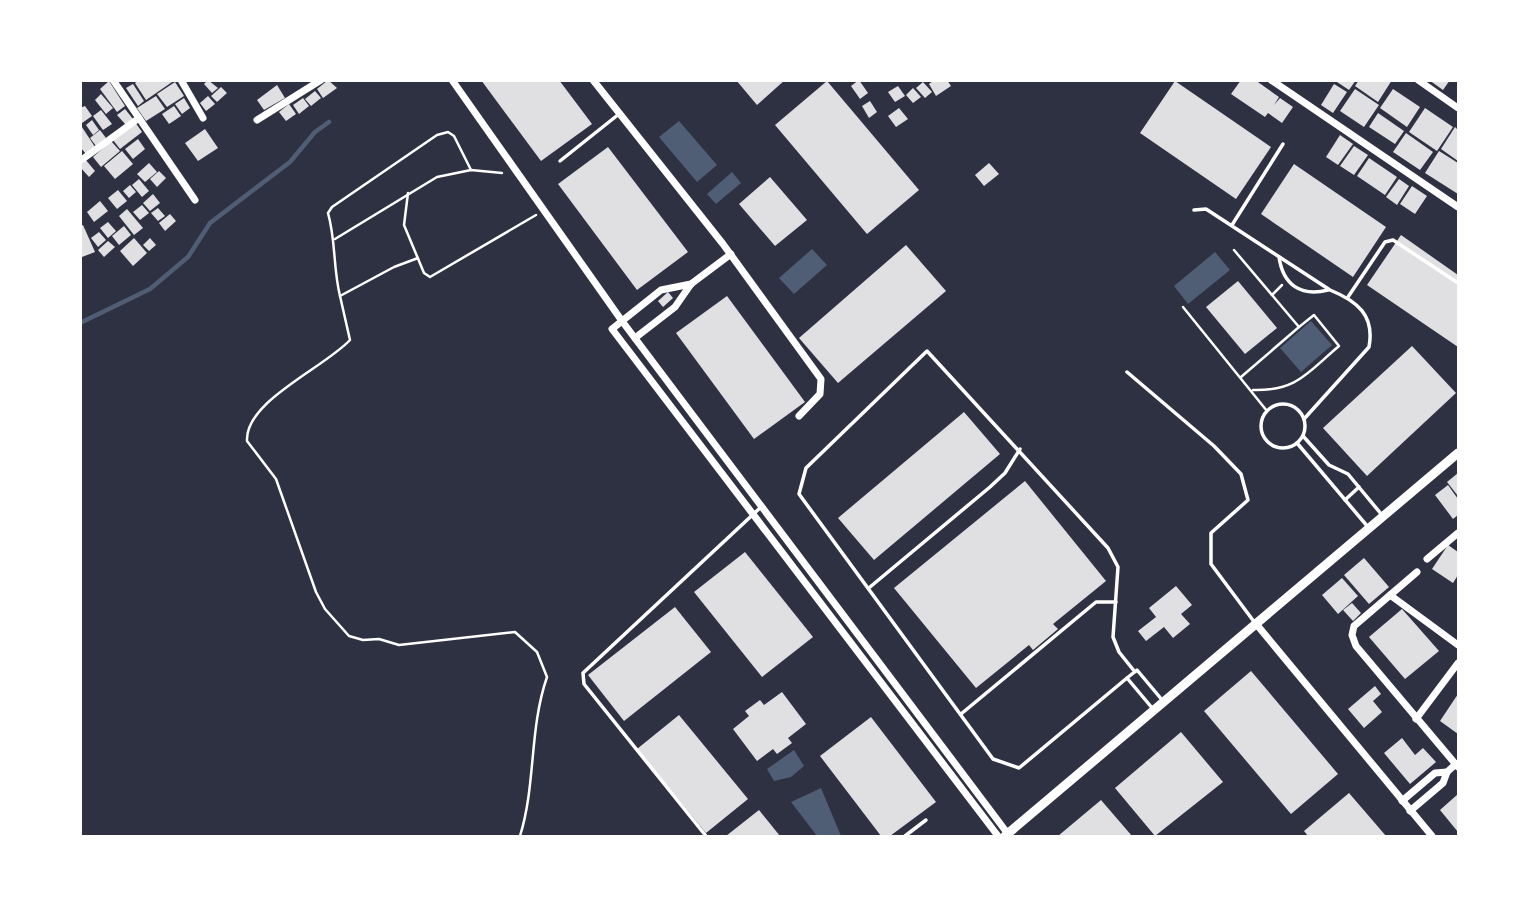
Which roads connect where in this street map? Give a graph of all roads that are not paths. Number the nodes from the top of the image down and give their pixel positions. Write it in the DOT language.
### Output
graph roads {
  1 [pos="113,80"];
  2 [pos="181,80"];
  3 [pos="452,80"];
  4 [pos="593,80"];
  5 [pos="1271,80"];
  6 [pos="1418,80"];
  7 [pos="317,82"];
  8 [pos="1458,108"];
  9 [pos="620,114"];
  10 [pos="139,118"];
  11 [pos="203,118"];
  12 [pos="257,120"];
  13 [pos="1283,144"];
  14 [pos="80,161"];
  15 [pos="560,161"];
  16 [pos="195,200"];
  17 [pos="1458,207"];
  18 [pos="1194,210"];
  19 [pos="1232,225"];
  20 [pos="731,254"];
  21 [pos="1279,257"];
  22 [pos="1458,283"];
  23 [pos="691,284"];
  24 [pos="1330,290"];
  25 [pos="1348,297"];
  26 [pos="622,321"];
  27 [pos="635,338"];
  28 [pos="1127,372"];
  29 [pos="799,416"];
  30 [pos="1304,419"];
  31 [pos="1303,436"];
  32 [pos="1297,443"];
  33 [pos="1020,450"];
  34 [pos="1458,453"];
  35 [pos="1359,487"];
  36 [pos="1345,500"];
  37 [pos="763,506"];
  38 [pos="754,513"];
  39 [pos="1383,516"];
  40 [pos="1369,529"];
  41 [pos="1457,536"];
  42 [pos="1427,559"];
  43 [pos="1417,572"];
  44 [pos="870,587"];
  45 [pos="1391,595"];
  46 [pos="1116,602"];
  47 [pos="840,608"];
  48 [pos="831,615"];
  49 [pos="1257,625"];
  50 [pos="1458,645"];
  51 [pos="1458,663"];
  52 [pos="1136,671"];
  53 [pos="1127,678"];
  54 [pos="1165,703"];
  55 [pos="1154,712"];
  56 [pos="961,714"];
  57 [pos="1416,719"];
  58 [pos="1457,765"];
  59 [pos="1447,772"];
  60 [pos="1420,786"];
  61 [pos="1428,796"];
  62 [pos="1402,801"];
  63 [pos="1410,811"];
  64 [pos="926,820"];
  65 [pos="1007,835"];
  66 [pos="706,836"];
  67 [pos="905,836"];
  68 [pos="998,836"];
  69 [pos="1432,836"];
  1 -- 10 [label="street"];
  2 -- 11 [label="street"];
  3 -- 26 [label="street"];
  4 -- 9 [label="street"];
  5 -- 17 [label="street"];
  6 -- 8 [label="street"];
  7 -- 12 [label="street"];
  9 -- 15 [label="lane"];
  9 -- 20 [label="street"];
  10 -- 14 [label="street"];
  10 -- 16 [label="street"];
  13 -- 19 [label="lane"];
  18 -- 19 [label="lane"];
  19 -- 21 [label="lane"];
  20 -- 23 [label="street"];
  20 -- 29 [label="street"];
  21 -- 24 [label="lane"];
  21 -- 24 [label="lane"];
  22 -- 25 [label="lane"];
  23 -- 26 [label="street"];
  23 -- 27 [label="street"];
  24 -- 25 [label="lane"];
  25 -- 30 [label="lane"];
  26 -- 27 [label="street"];
  26 -- 38 [label="street"];
  27 -- 37 [label="street"];
  28 -- 49 [label="lane"];
  30 -- 31 [label="lane"];
  30 -- 32 [label="lane"];
  31 -- 32 [label="lane"];
  31 -- 35 [label="lane"];
  32 -- 36 [label="lane"];
  33 -- 44 [label="lane"];
  33 -- 44 [label="lane"];
  33 -- 46 [label="lane"];
  34 -- 39 [label="street"];
  35 -- 36 [label="lane"];
  35 -- 39 [label="lane"];
  36 -- 40 [label="lane"];
  37 -- 38 [label="lane"];
  37 -- 47 [label="street"];
  38 -- 48 [label="street"];
  38 -- 66 [label="lane"];
  39 -- 40 [label="street"];
  40 -- 49 [label="street"];
  41 -- 42 [label="street"];
  43 -- 45 [label="street"];
  44 -- 56 [label="lane"];
  45 -- 50 [label="street"];
  45 -- 57 [label="street"];
  46 -- 52 [label="lane"];
  46 -- 56 [label="lane"];
  47 -- 48 [label="street"];
  47 -- 65 [label="street"];
  48 -- 68 [label="street"];
  49 -- 54 [label="street"];
  49 -- 62 [label="street"];
  51 -- 57 [label="street"];
  52 -- 53 [label="lane"];
  52 -- 54 [label="lane"];
  53 -- 55 [label="lane"];
  53 -- 56 [label="lane"];
  54 -- 55 [label="street"];
  55 -- 65 [label="street"];
  57 -- 58 [label="street"];
  58 -- 59 [label="street"];
  59 -- 60 [label="street"];
  59 -- 61 [label="street"];
  60 -- 61 [label="street"];
  60 -- 62 [label="street"];
  61 -- 63 [label="street"];
  62 -- 63 [label="street"];
  63 -- 69 [label="street"];
  64 -- 67 [label="lane"];
}
